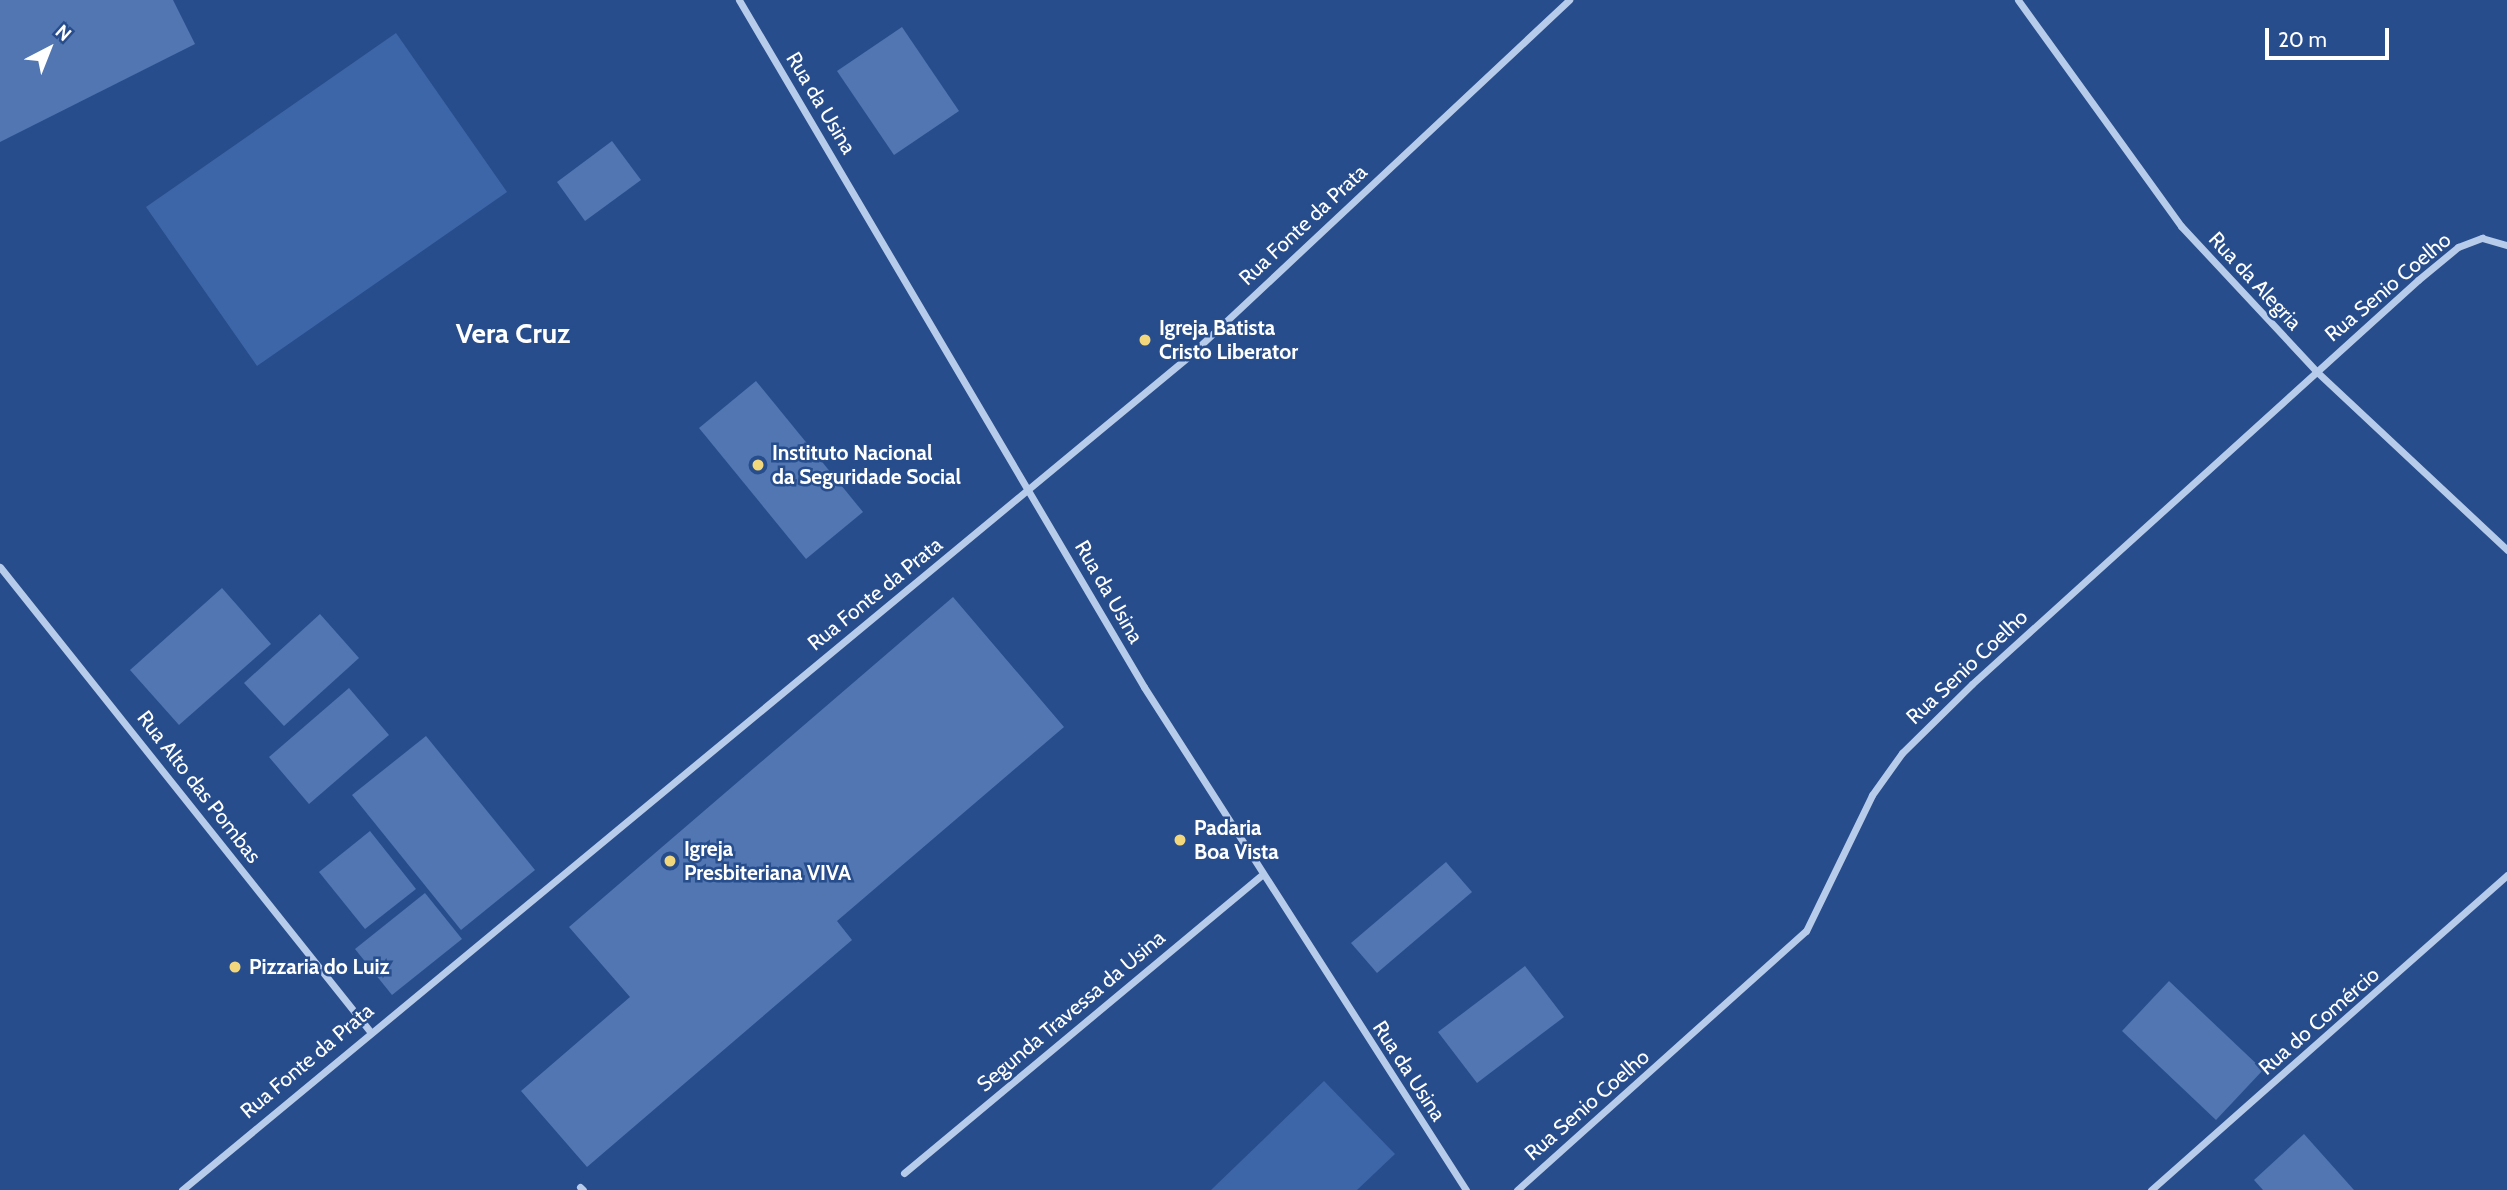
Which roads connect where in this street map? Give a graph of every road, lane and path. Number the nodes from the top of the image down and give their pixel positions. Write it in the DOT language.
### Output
graph roads {
  1 [pos="739,0"];
  2 [pos="1569,0"];
  3 [pos="2018,0"];
  4 [pos="2507,245"];
  5 [pos="2316,371"];
  6 [pos="1029,491"];
  7 [pos="2507,550"];
  8 [pos="0,566"];
  9 [pos="2507,875"];
  10 [pos="1260,876"];
  11 [pos="369,1030"];
  12 [pos="904,1173"];
  13 [pos="181,1190"];
  14 [pos="1466,1190"];
  15 [pos="1517,1190"];
  16 [pos="2151,1190"];
  1 -- 6 [label="street, Rua da Usina"];
  2 -- 6 [label="street, Rua Fonte da Prata"];
  3 -- 5 [label="street, Rua da Alegria"];
  4 -- 5 [label="street, Rua Senio Coelho"];
  5 -- 7 [label="street, Rua da Alegria"];
  5 -- 15 [label="street, Rua Senio Coelho"];
  6 -- 10 [label="street, Rua da Usina"];
  6 -- 11 [label="street, Rua Fonte da Prata"];
  8 -- 11 [label="street, Rua Alto das Pombas"];
  9 -- 16 [label="street, Rua do Comércio"];
  10 -- 12 [label="street, Segunda Travessa da Usina"];
  10 -- 14 [label="street, Rua da Usina"];
  11 -- 13 [label="street, Rua Fonte da Prata"];
}
